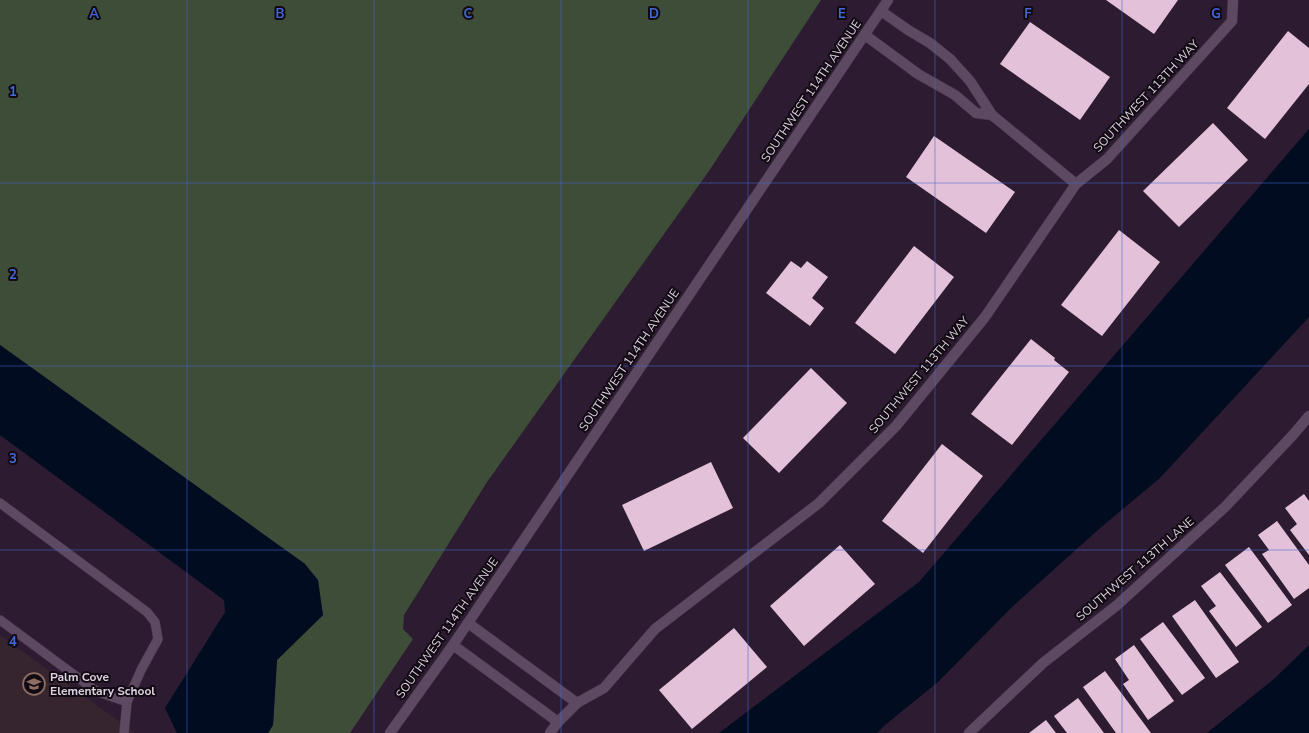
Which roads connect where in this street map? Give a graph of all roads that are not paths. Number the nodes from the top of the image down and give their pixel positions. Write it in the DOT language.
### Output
graph roads {
  1 [pos="888,0"];
  2 [pos="1233,0"];
  3 [pos="881,11"];
  4 [pos="864,35"];
  5 [pos="992,115"];
  6 [pos="1076,184"];
  7 [pos="1309,416"];
  8 [pos="0,503"];
  9 [pos="0,620"];
  10 [pos="468,623"];
  11 [pos="452,646"];
  12 [pos="127,702"];
  13 [pos="577,703"];
  14 [pos="558,722"];
  15 [pos="124,733"];
  16 [pos="390,733"];
  17 [pos="550,733"];
  18 [pos="969,733"];
  1 -- 3 [label="street, SOUTHWEST 114TH AVENUE"];
  2 -- 6 [label="street, SOUTHWEST 113TH WAY"];
  3 -- 4 [label="street, SOUTHWEST 114TH AVENUE"];
  3 -- 5 [label="street"];
  4 -- 5 [label="street"];
  4 -- 10 [label="street, SOUTHWEST 114TH AVENUE"];
  5 -- 6 [label="street"];
  6 -- 13 [label="street, SOUTHWEST 113TH WAY"];
  7 -- 18 [label="street, SOUTHWEST 113TH LANE"];
  8 -- 12 [label="lane"];
  9 -- 12 [label="lane"];
  10 -- 11 [label="street, SOUTHWEST 114TH AVENUE"];
  10 -- 13 [label="street"];
  11 -- 14 [label="street"];
  11 -- 16 [label="street, SOUTHWEST 114TH AVENUE"];
  12 -- 15 [label="lane"];
  13 -- 14 [label="street, SOUTHWEST 113TH WAY"];
  14 -- 17 [label="street, SOUTHWEST 113TH WAY"];
}
